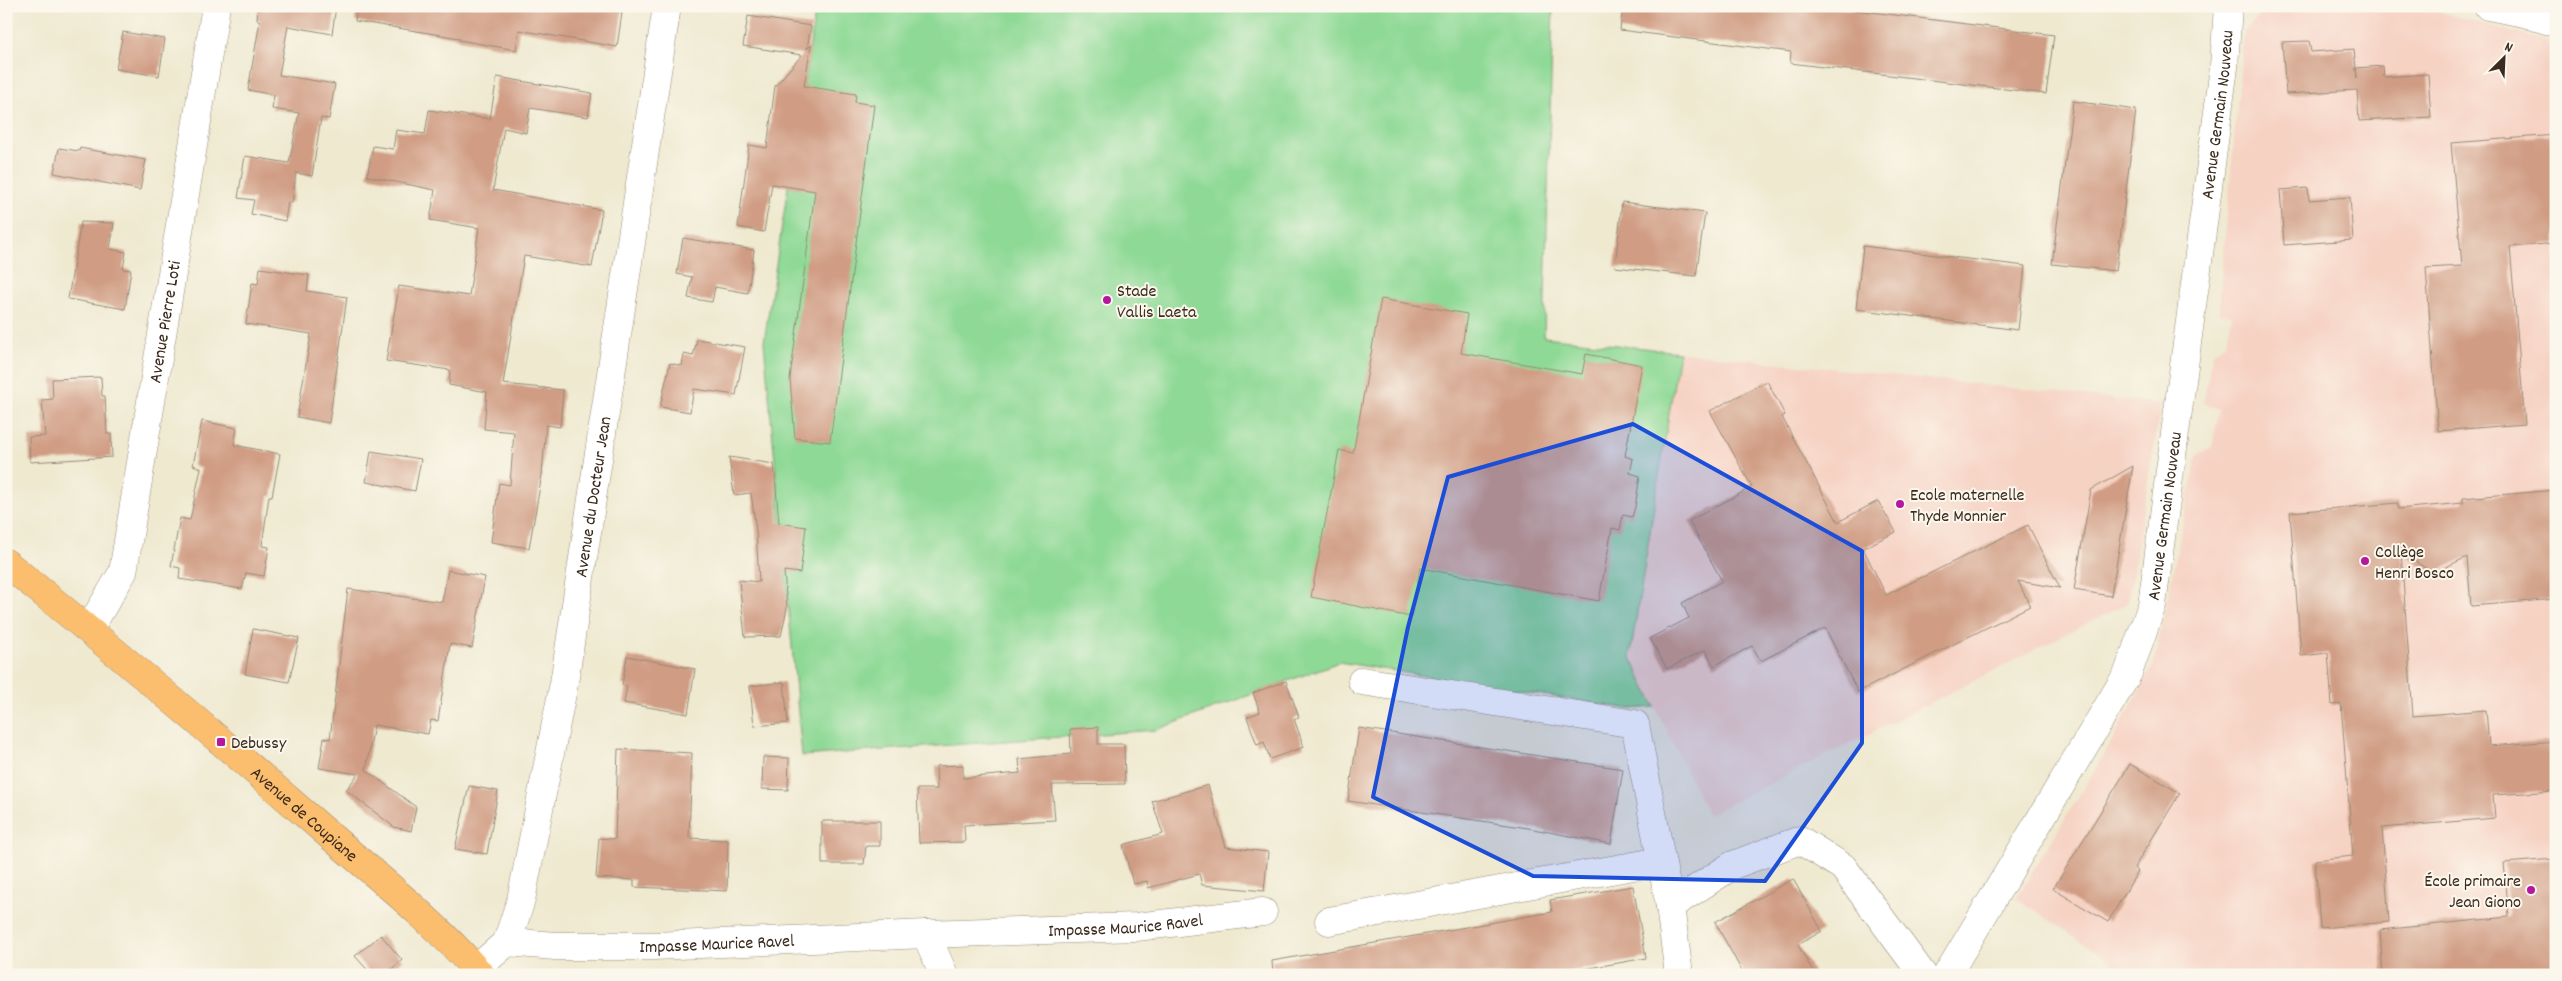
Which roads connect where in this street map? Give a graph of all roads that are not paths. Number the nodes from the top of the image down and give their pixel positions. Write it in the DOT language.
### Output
graph roads {
  1 [pos="216,6"];
  2 [pos="667,6"];
  3 [pos="2228,6"];
  4 [pos="2488,6"];
  5 [pos="2525,10"];
  6 [pos="2556,23"];
  7 [pos="6,563"];
  8 [pos="89,629"];
  9 [pos="1362,680"];
  10 [pos="1661,861"];
  11 [pos="1670,906"];
  12 [pos="1262,912"];
  13 [pos="1329,921"];
  14 [pos="926,934"];
  15 [pos="507,942"];
  16 [pos="478,972"];
  17 [pos="944,975"];
  18 [pos="1679,975"];
  19 [pos="1924,975"];
  20 [pos="1947,975"];
  1 -- 8 [label="street, Avenue Pierre Loti"];
  2 -- 15 [label="street, Avenue du Docteur Jean"];
  3 -- 20 [label="street, Avenue Germain Nouveau"];
  4 -- 5 [label="street"];
  5 -- 6 [label="street"];
  7 -- 8 [label="main road, Avenue de Coupiane"];
  8 -- 16 [label="main road, Avenue de Coupiane"];
  9 -- 10 [label="street"];
  10 -- 11 [label="street"];
  10 -- 13 [label="street"];
  11 -- 18 [label="street"];
  11 -- 19 [label="street"];
  12 -- 14 [label="street, Impasse Maurice Ravel"];
  14 -- 15 [label="street, Impasse Maurice Ravel"];
  14 -- 17 [label="street"];
  15 -- 16 [label="street"];
}
